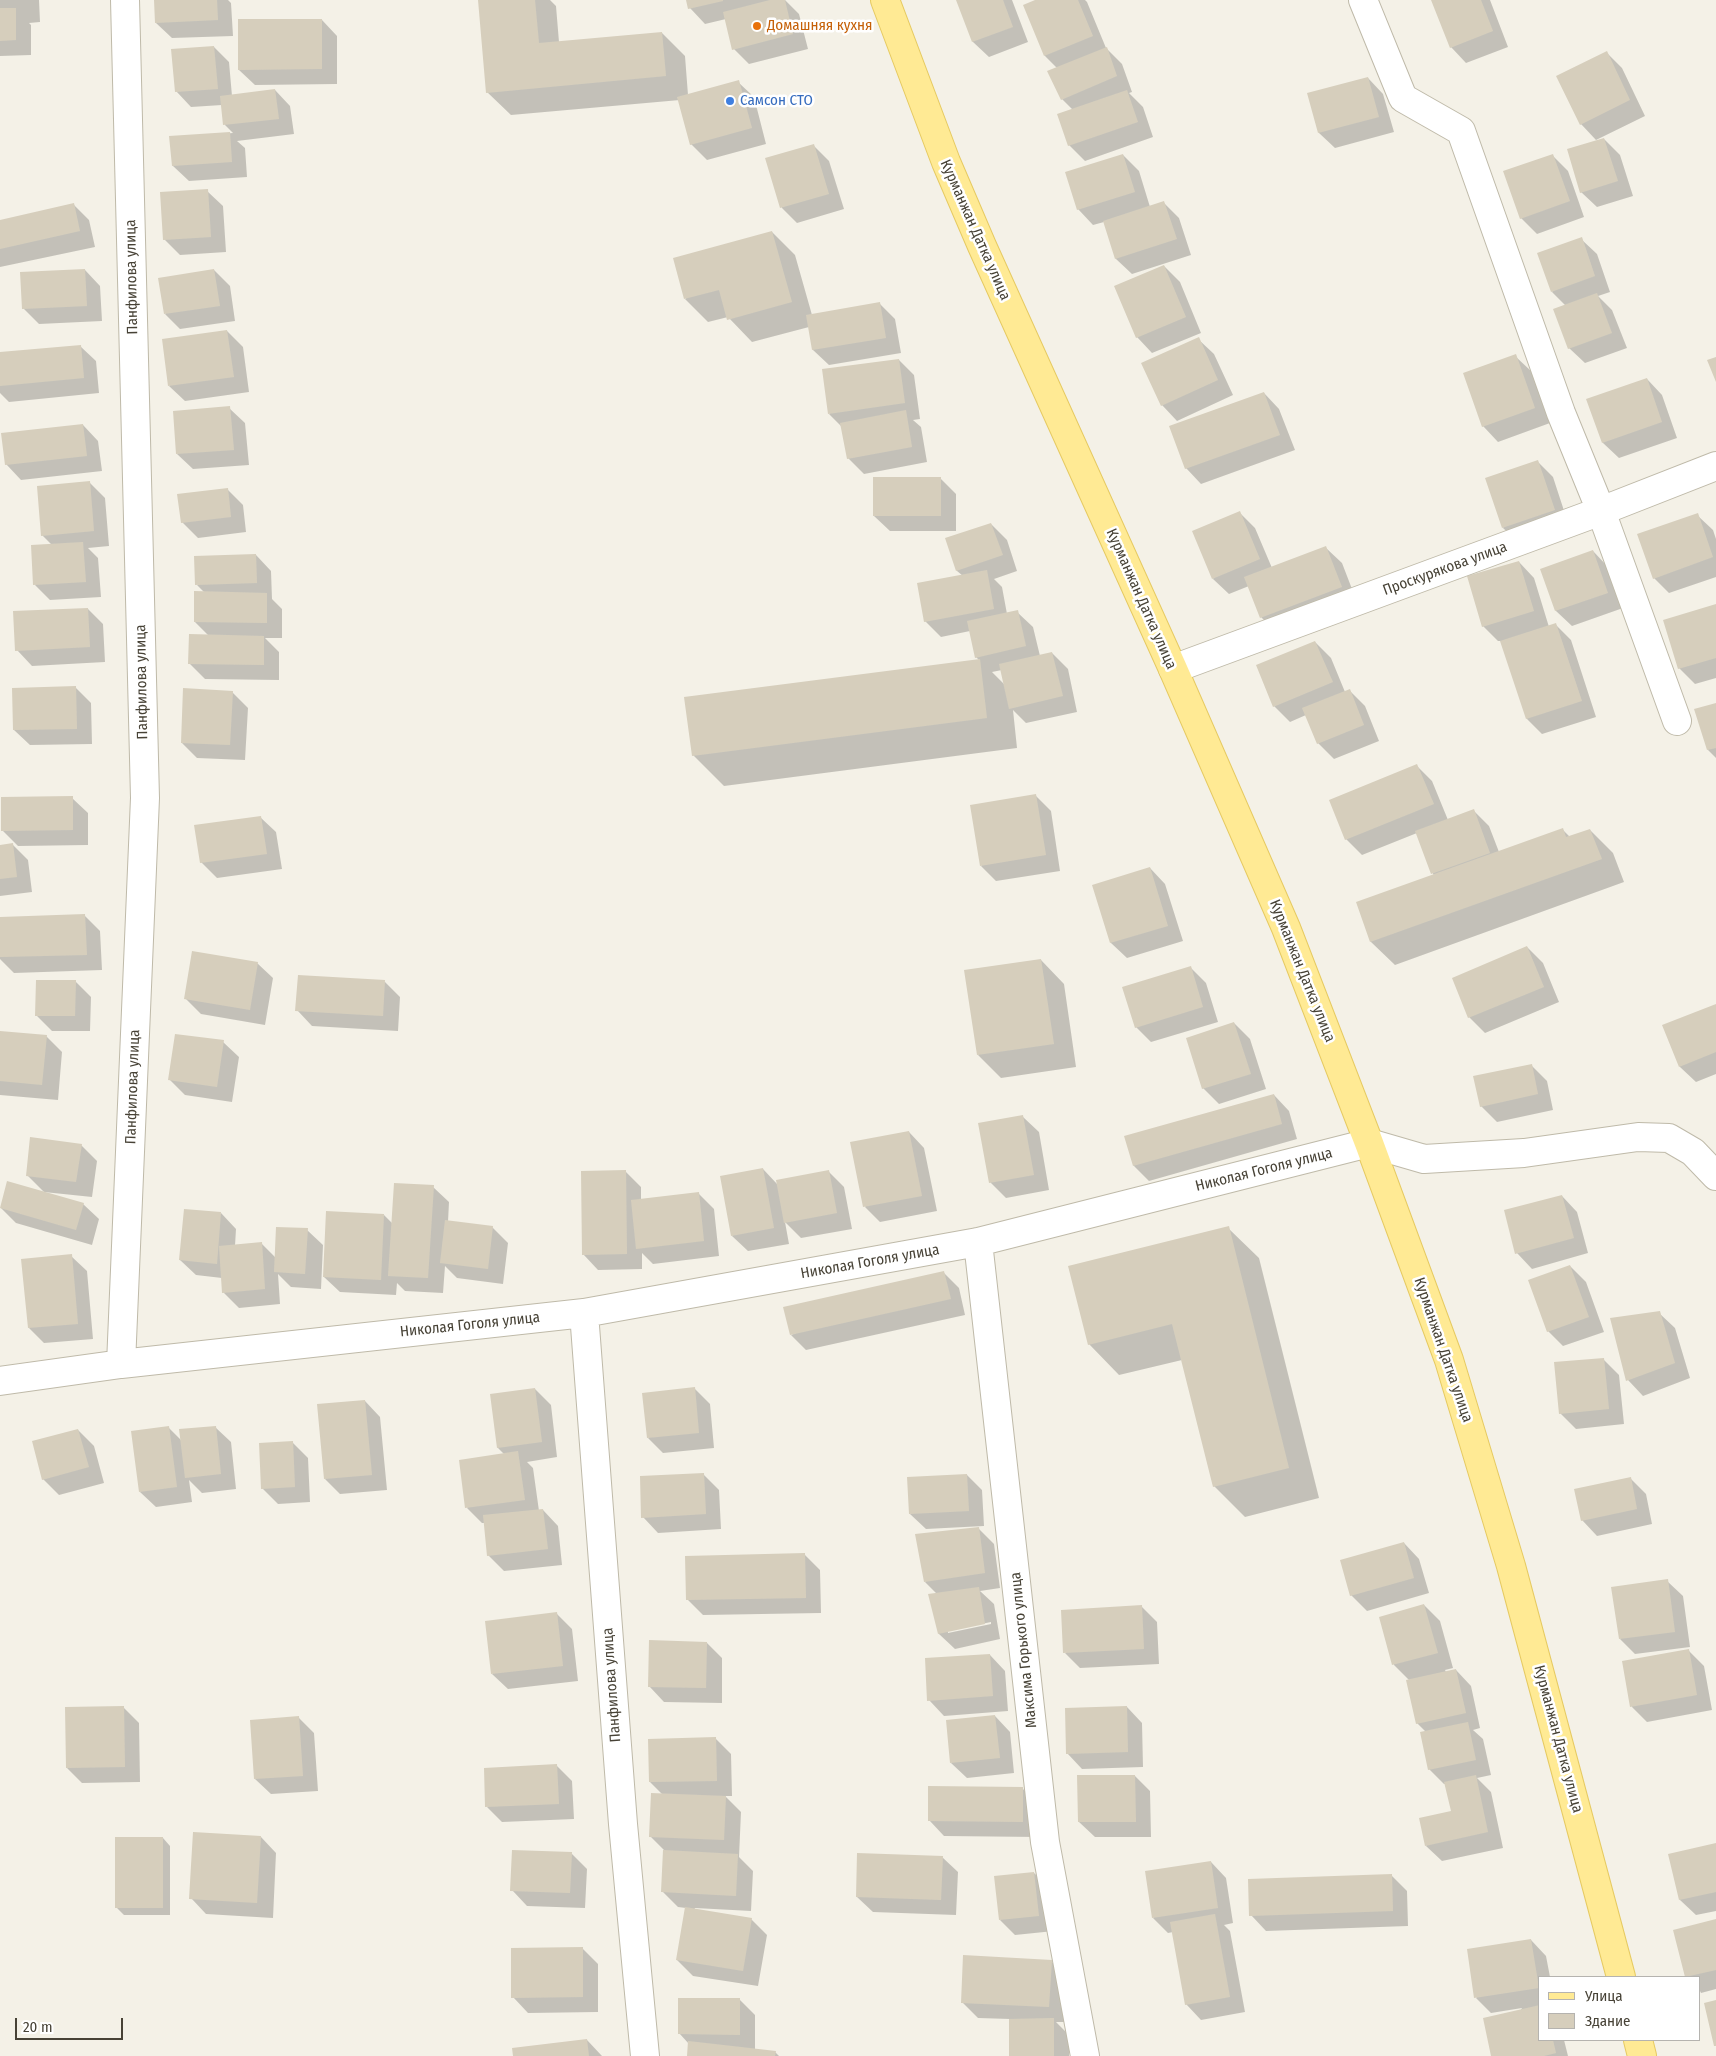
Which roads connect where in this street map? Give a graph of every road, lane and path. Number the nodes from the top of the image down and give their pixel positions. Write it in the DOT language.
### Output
graph roads {
  1 [pos="125,0"];
  2 [pos="885,0"];
  3 [pos="1363,0"];
  4 [pos="1716,466"];
  5 [pos="1601,511"];
  6 [pos="1173,669"];
  7 [pos="1677,721"];
  8 [pos="1369,1143"];
  9 [pos="1716,1176"];
  10 [pos="978,1242"];
  11 [pos="584,1313"];
  12 [pos="121,1364"];
  13 [pos="0,1381"];
  14 [pos="1621,1976"];
  15 [pos="1638,2041"];
  16 [pos="645,2056"];
  17 [pos="1085,2056"];
  18 [pos="1642,2056"];
  1 -- 12 [label="street, Панфилова улица"];
  2 -- 6 [label="main road, Курманжан Датка улица"];
  3 -- 5 [label="street"];
  4 -- 5 [label="street, Проскурякова улица"];
  5 -- 6 [label="street, Проскурякова улица"];
  5 -- 7 [label="street"];
  6 -- 8 [label="main road, Курманжан Датка улица"];
  8 -- 9 [label="street"];
  8 -- 10 [label="street, Николая Гоголя улица"];
  8 -- 14 [label="main road, Курманжан Датка улица"];
  10 -- 11 [label="street, Николая Гоголя улица"];
  10 -- 17 [label="street, Максима Горького улица"];
  11 -- 12 [label="street, Николая Гоголя улица"];
  11 -- 16 [label="street, Панфилова улица"];
  12 -- 13 [label="street, Николая Гоголя улица"];
  15 -- 18 [label="main road"];
}
